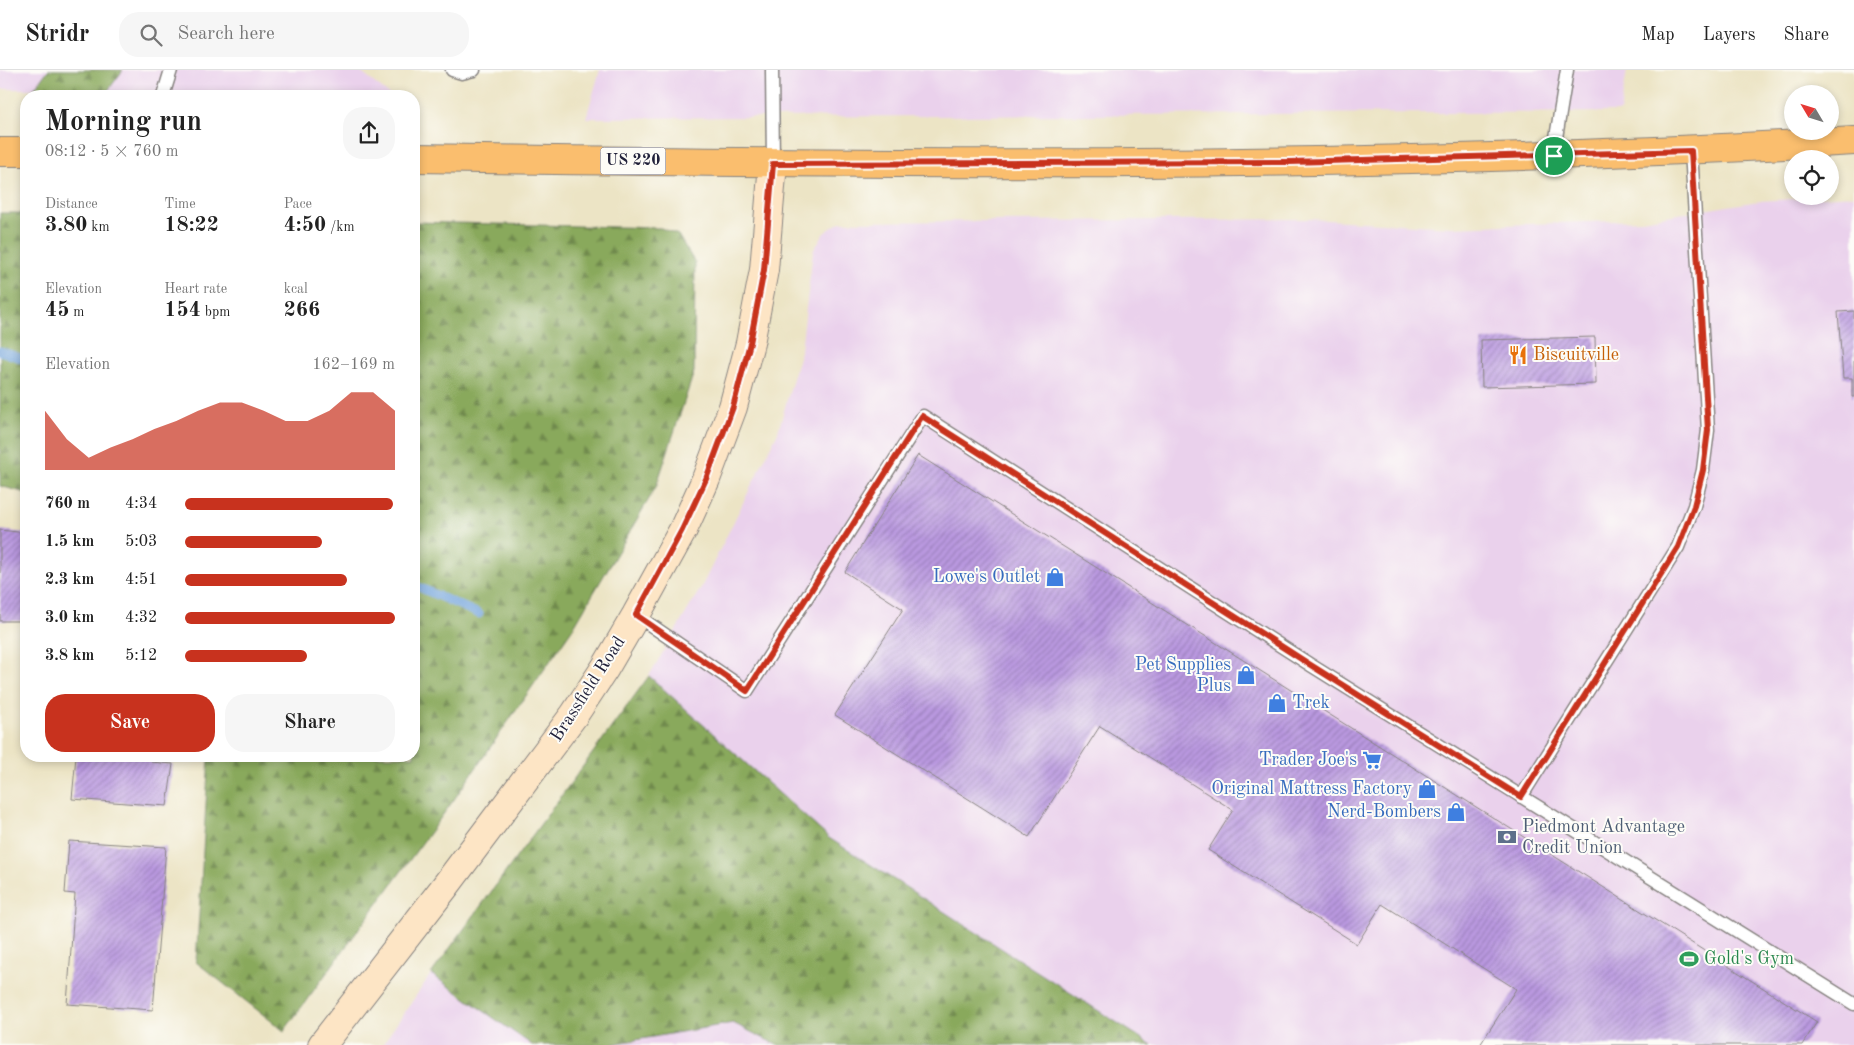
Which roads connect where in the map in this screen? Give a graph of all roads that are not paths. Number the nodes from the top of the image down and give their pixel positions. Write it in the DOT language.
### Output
graph roads {
  1 [pos="170,70"];
  2 [pos="452,70"];
  3 [pos="474,70"];
  4 [pos="772,70"];
  5 [pos="1567,70"];
  6 [pos="165,90"];
  7 [pos="1854,141"];
  8 [pos="1691,151"];
  9 [pos="0,152"];
  10 [pos="20,152"];
  11 [pos="1554,156"];
  12 [pos="420,158"];
  13 [pos="773,164"];
  14 [pos="636,615"];
  15 [pos="1521,797"];
  16 [pos="1854,1004"];
  17 [pos="322,1045"];
  1 -- 6 [label="lane"];
  2 -- 3 [label="lane"];
  4 -- 13 [label="lane"];
  5 -- 11 [label="lane"];
  7 -- 8 [label="main road, US 220"];
  8 -- 11 [label="main road, US 220"];
  8 -- 15 [label="lane"];
  9 -- 10 [label="main road"];
  11 -- 13 [label="main road, US 220"];
  12 -- 13 [label="main road, US 220"];
  13 -- 14 [label="street, Brassfield Road"];
  14 -- 15 [label="lane"];
  14 -- 17 [label="street, Brassfield Road"];
  15 -- 16 [label="lane"];
}
